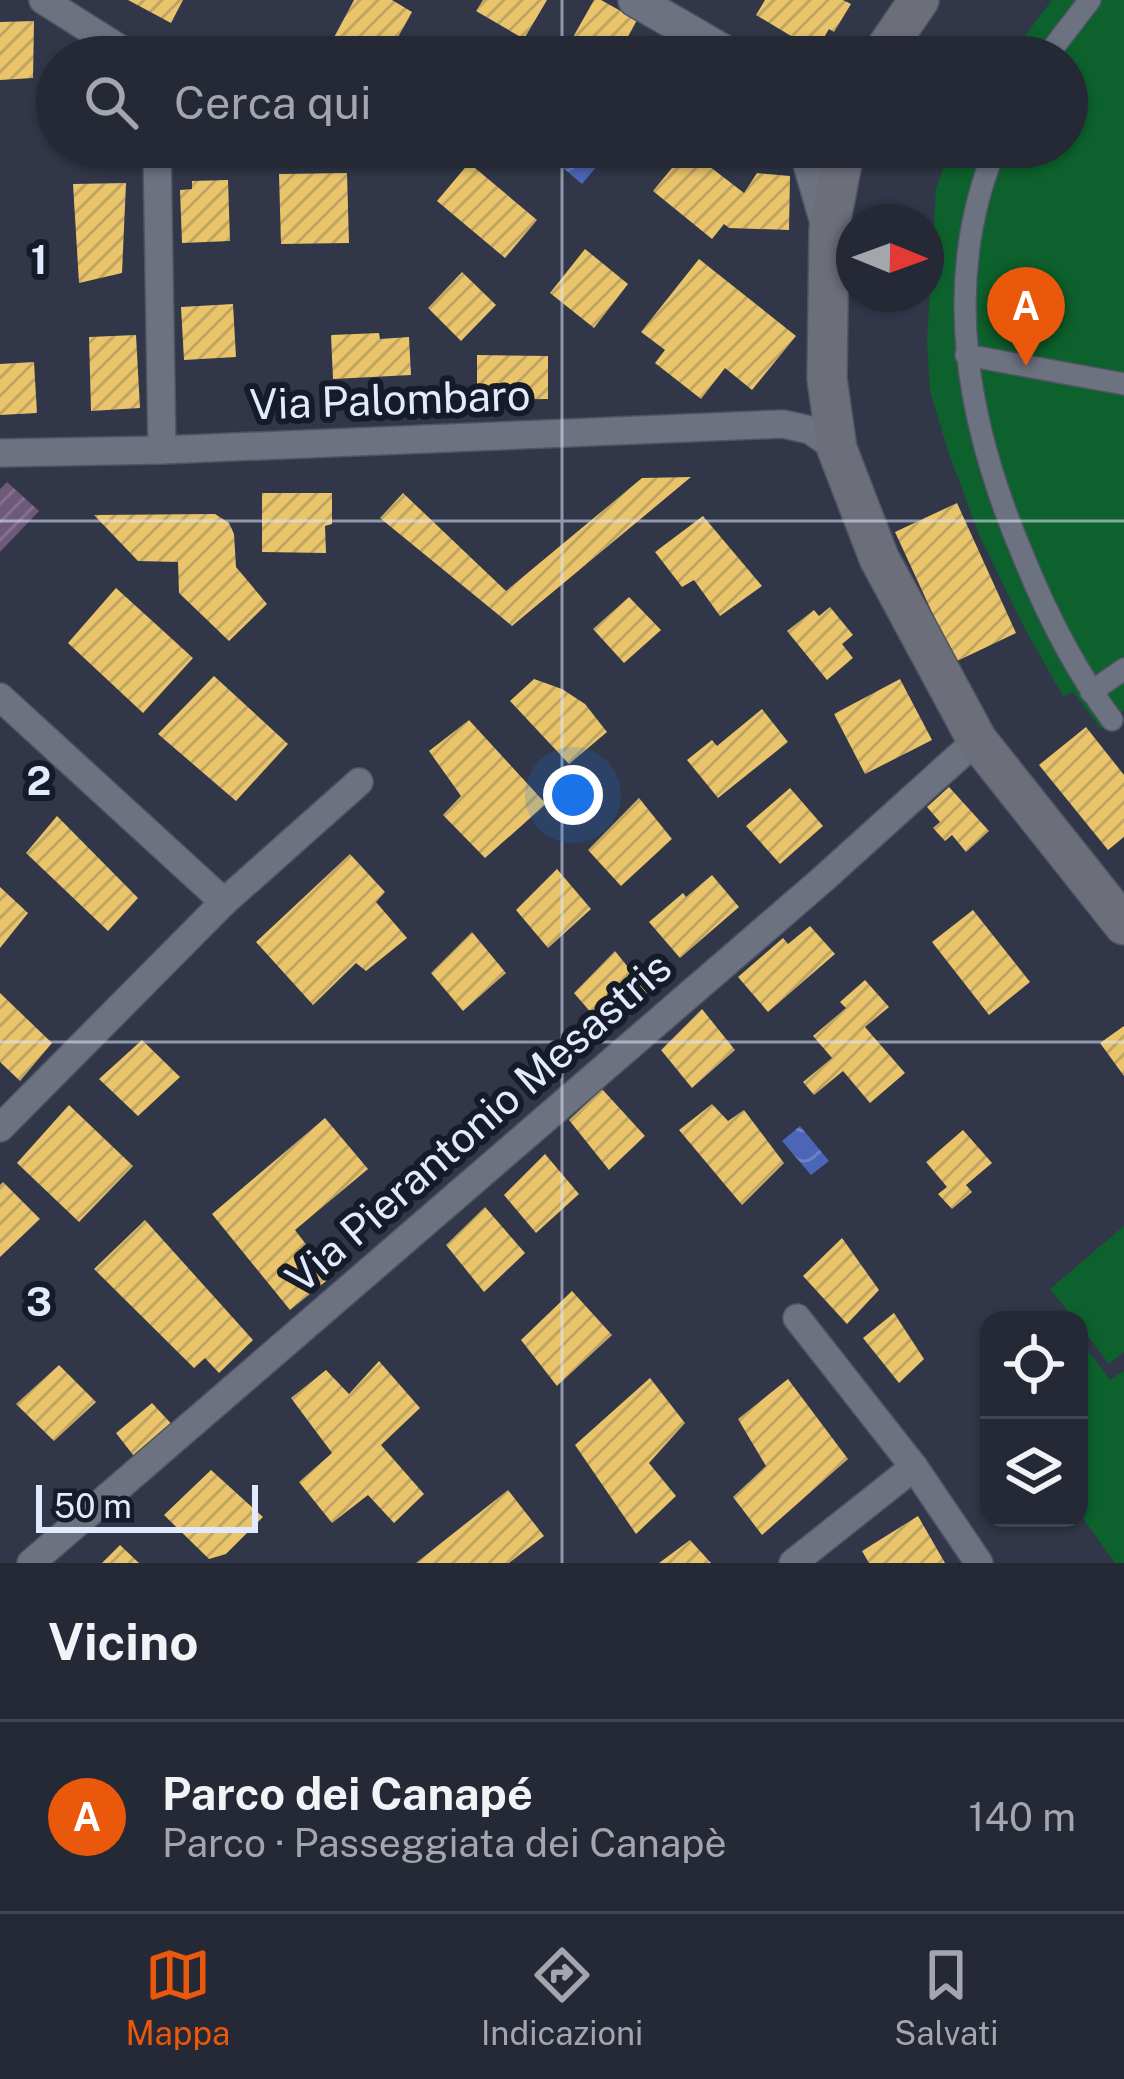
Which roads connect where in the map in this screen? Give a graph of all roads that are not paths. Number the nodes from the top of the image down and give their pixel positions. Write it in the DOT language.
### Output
graph roads {
  1 [pos="43,0"];
  2 [pos="635,0"];
  3 [pos="1090,0"];
  4 [pos="908,3"];
  5 [pos="100,36"];
  6 [pos="697,36"];
  7 [pos="891,36"];
  8 [pos="1062,36"];
  9 [pos="157,168"];
  10 [pos="811,168"];
  11 [pos="840,168"];
  12 [pos="988,168"];
  13 [pos="830,230"];
  14 [pos="966,355"];
  15 [pos="827,379"];
  16 [pos="1124,384"];
  17 [pos="783,424"];
  18 [pos="837,449"];
  19 [pos="161,450"];
  20 [pos="0,453"];
  21 [pos="1124,669"];
  22 [pos="1091,692"];
  23 [pos="0,697"];
  24 [pos="1112,720"];
  25 [pos="977,740"];
  26 [pos="359,782"];
  27 [pos="224,902"];
  28 [pos="1124,925"];
  29 [pos="5,1114"];
  30 [pos="797,1318"];
  31 [pos="914,1467"];
  32 [pos="31,1563"];
  33 [pos="793,1563"];
  34 [pos="980,1563"];
  1 -- 5 [label="street"];
  2 -- 6 [label="street"];
  3 -- 8 [label="street"];
  4 -- 7 [label="main road"];
  9 -- 19 [label="street"];
  10 -- 13 [label="street"];
  11 -- 13 [label="main road"];
  12 -- 14 [label="street"];
  13 -- 15 [label="main road"];
  14 -- 16 [label="street"];
  14 -- 22 [label="street"];
  15 -- 17 [label="street"];
  15 -- 18 [label="main road"];
  17 -- 18 [label="street, Via Palombaro"];
  17 -- 19 [label="street, Via Palombaro"];
  18 -- 25 [label="main road"];
  19 -- 20 [label="street, Via Palombaro"];
  21 -- 22 [label="street"];
  22 -- 24 [label="street"];
  23 -- 27 [label="street"];
  25 -- 28 [label="main road"];
  25 -- 32 [label="street, Via Pierantonio Mesastris"];
  26 -- 27 [label="street"];
  27 -- 29 [label="street"];
  30 -- 31 [label="street"];
  31 -- 33 [label="street"];
  31 -- 34 [label="street"];
}
